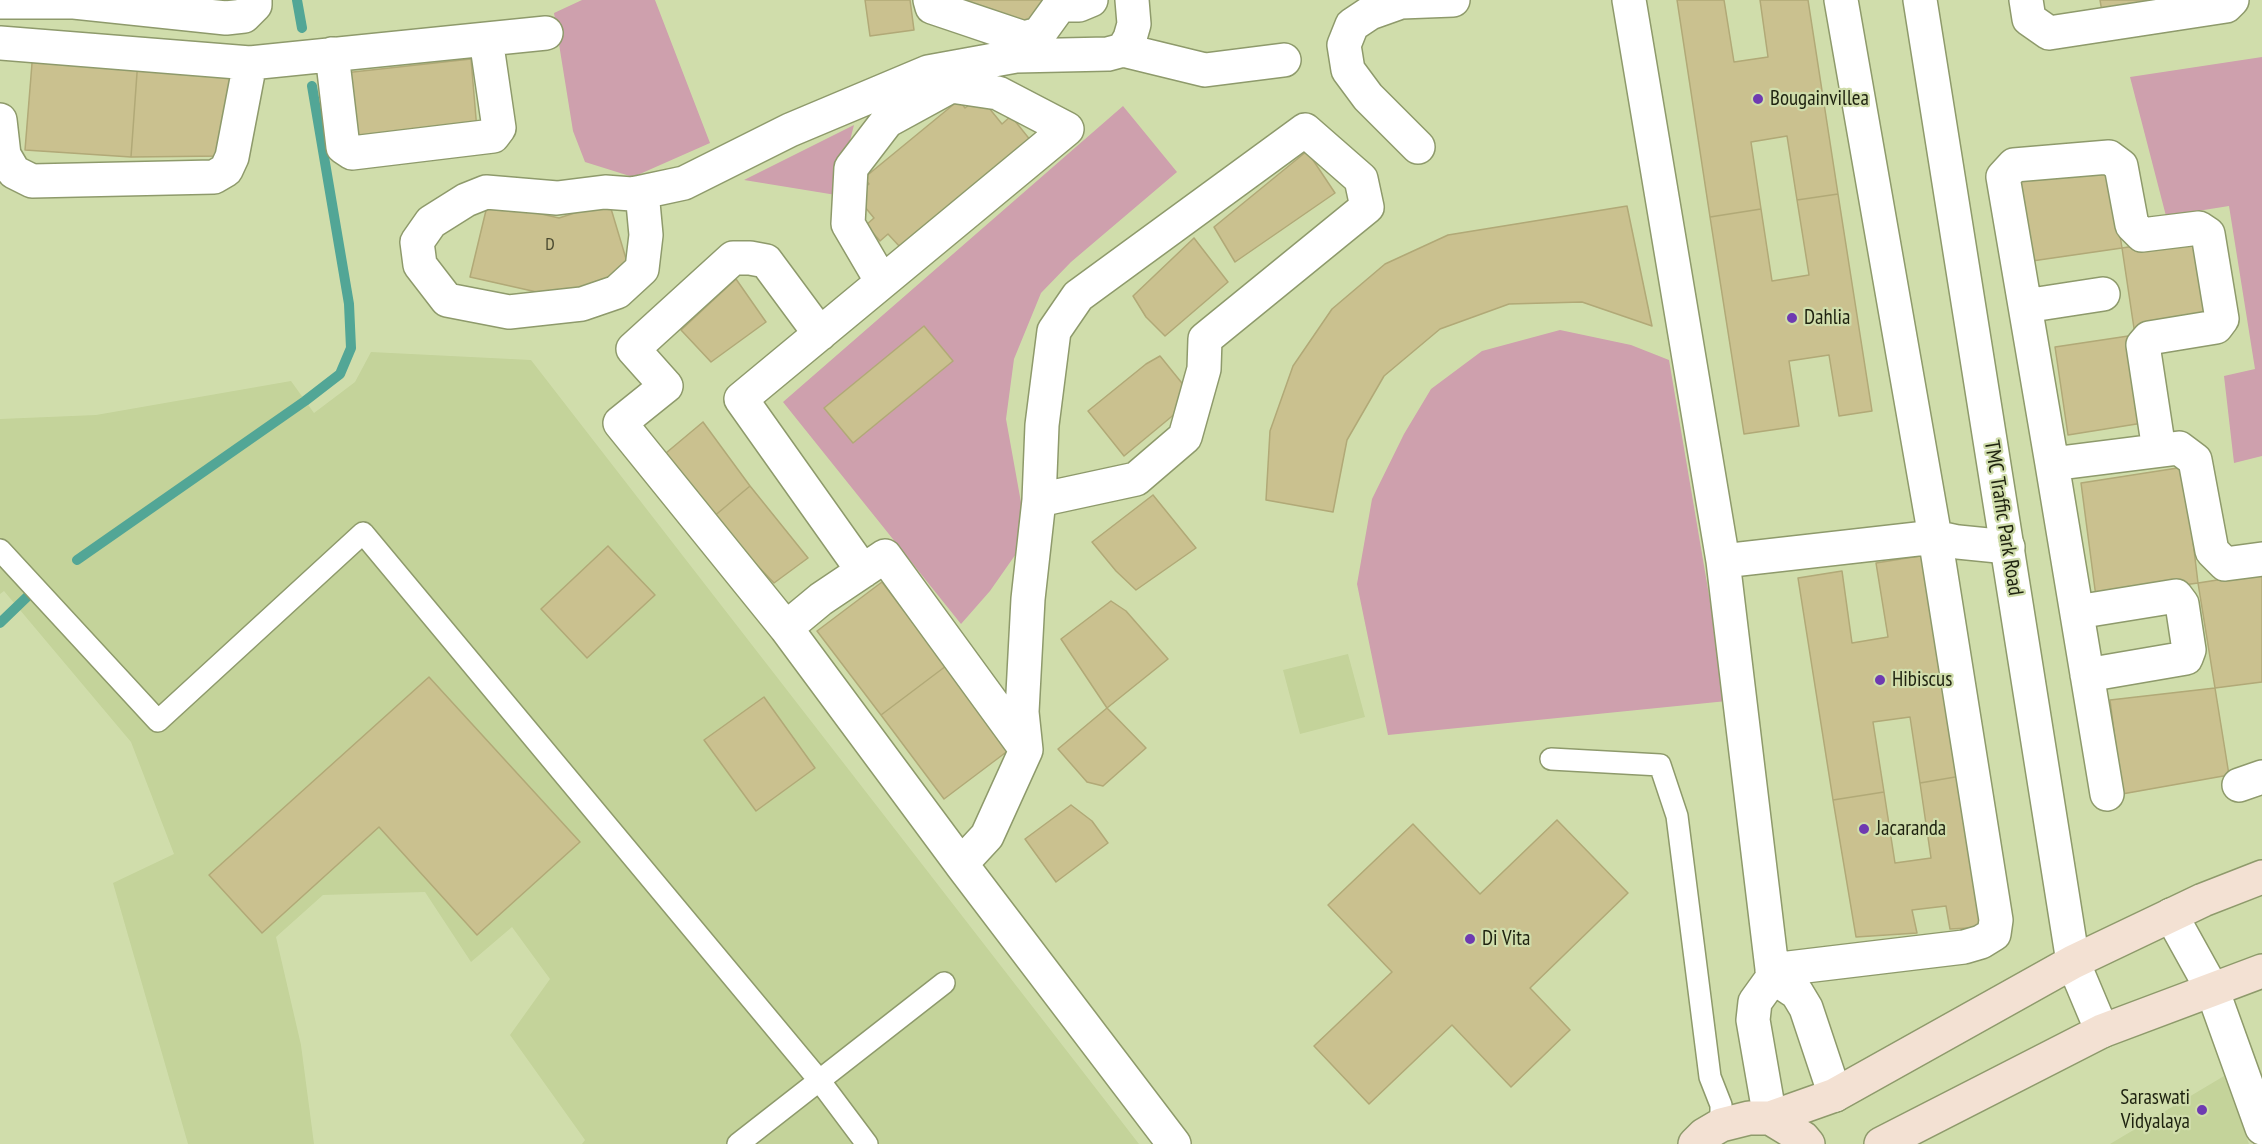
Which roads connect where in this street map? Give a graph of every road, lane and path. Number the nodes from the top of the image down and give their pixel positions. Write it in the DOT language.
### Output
graph roads {
  1 [pos="255,0"];
  2 [pos="930,0"];
  3 [pos="1091,0"];
  4 [pos="1132,0"];
  5 [pos="1453,0"];
  6 [pos="1629,0"];
  7 [pos="1841,0"];
  8 [pos="1920,0"];
  9 [pos="2026,0"];
  10 [pos="2232,0"];
  11 [pos="74,1"];
  12 [pos="0,2"];
  13 [pos="546,33"];
  14 [pos="486,39"];
  15 [pos="0,43"];
  16 [pos="1123,50"];
  17 [pos="332,54"];
  18 [pos="1284,60"];
  19 [pos="250,63"];
  20 [pos="0,120"];
  21 [pos="1418,147"];
  22 [pos="642,192"];
  23 [pos="882,282"];
  24 [pos="2103,294"];
  25 [pos="2025,306"];
  26 [pos="820,334"];
  27 [pos="2159,450"];
  28 [pos="2052,464"];
  29 [pos="1039,500"];
  30 [pos="1935,537"];
  31 [pos="2008,547"];
  32 [pos="0,550"];
  33 [pos="2262,559"];
  34 [pos="1723,561"];
  35 [pos="862,571"];
  36 [pos="2077,612"];
  37 [pos="786,628"];
  38 [pos="2087,675"];
  39 [pos="1026,750"];
  40 [pos="1551,759"];
  41 [pos="2107,795"];
  42 [pos="961,864"];
  43 [pos="2262,877"];
  44 [pos="2171,915"];
  45 [pos="2073,962"];
  46 [pos="2262,971"];
  47 [pos="1773,974"];
  48 [pos="944,983"];
  49 [pos="2212,989"];
  50 [pos="2102,1031"];
  51 [pos="819,1080"];
  52 [pos="1835,1095"];
  53 [pos="1770,1118"];
  54 [pos="1721,1125"];
  55 [pos="2262,1128"];
  56 [pos="738,1144"];
  57 [pos="867,1144"];
  58 [pos="1174,1144"];
  59 [pos="1695,1144"];
  60 [pos="1808,1144"];
  61 [pos="1881,1144"];
  1 -- 11 [label="street"];
  2 -- 3 [label="street"];
  4 -- 16 [label="street"];
  5 -- 21 [label="street"];
  6 -- 34 [label="street"];
  7 -- 30 [label="street"];
  8 -- 31 [label="street, TMC Traffic Park Road"];
  9 -- 10 [label="street"];
  11 -- 12 [label="street"];
  13 -- 14 [label="street"];
  14 -- 17 [label="street"];
  14 -- 17 [label="street"];
  15 -- 19 [label="street"];
  16 -- 18 [label="street"];
  16 -- 22 [label="street"];
  17 -- 19 [label="street"];
  19 -- 20 [label="street"];
  22 -- 22 [label="street"];
  23 -- 23 [label="street"];
  23 -- 26 [label="street"];
  24 -- 25 [label="street"];
  25 -- 27 [label="street"];
  25 -- 28 [label="street"];
  26 -- 35 [label="street"];
  26 -- 37 [label="street"];
  27 -- 28 [label="street"];
  27 -- 33 [label="street"];
  28 -- 36 [label="street"];
  29 -- 29 [label="street"];
  29 -- 39 [label="street"];
  30 -- 31 [label="street"];
  30 -- 34 [label="street"];
  30 -- 47 [label="street"];
  31 -- 45 [label="street, TMC Traffic Park Road"];
  32 -- 51 [label="lane"];
  34 -- 47 [label="street"];
  35 -- 37 [label="street"];
  35 -- 39 [label="street"];
  36 -- 38 [label="street"];
  36 -- 38 [label="street"];
  37 -- 42 [label="street"];
  38 -- 41 [label="street"];
  39 -- 42 [label="street"];
  40 -- 54 [label="lane"];
  42 -- 58 [label="street"];
  43 -- 44 [label="main road"];
  44 -- 45 [label="main road"];
  44 -- 49 [label="street"];
  45 -- 50 [label="street, TMC Traffic Park Road"];
  45 -- 52 [label="main road"];
  46 -- 49 [label="main road"];
  47 -- 52 [label="street"];
  47 -- 53 [label="street"];
  48 -- 51 [label="lane"];
  49 -- 50 [label="main road"];
  49 -- 55 [label="street"];
  50 -- 61 [label="main road"];
  51 -- 56 [label="lane"];
  51 -- 57 [label="lane"];
  52 -- 53 [label="main road"];
  53 -- 54 [label="main road"];
  53 -- 60 [label="main road"];
  54 -- 59 [label="main road"];
}
